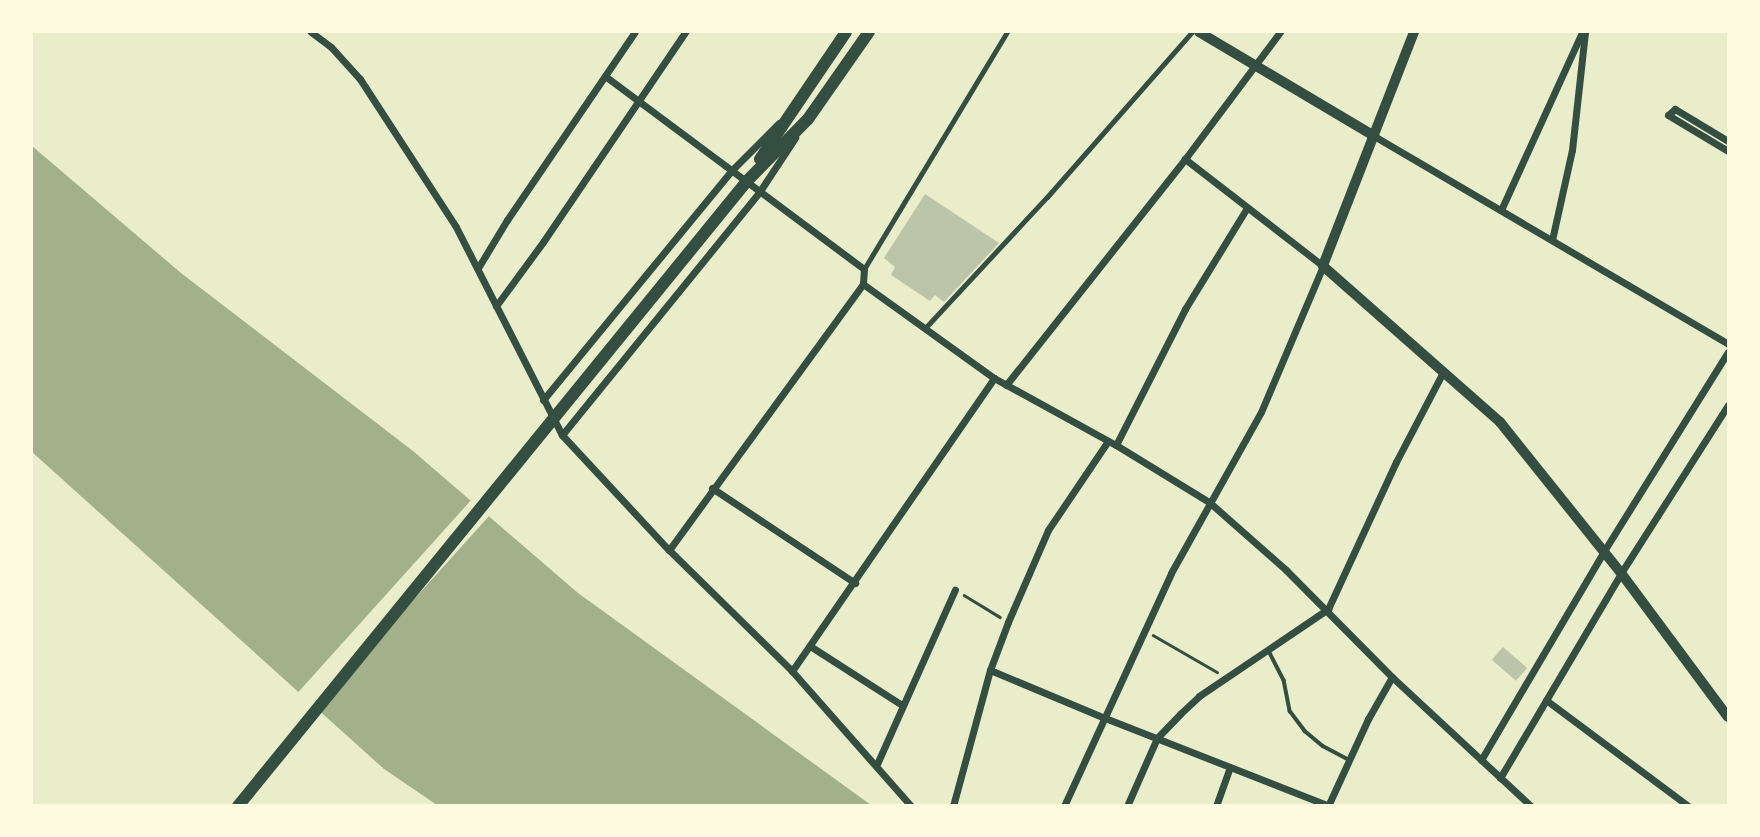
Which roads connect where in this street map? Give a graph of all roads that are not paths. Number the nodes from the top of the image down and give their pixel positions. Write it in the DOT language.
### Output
graph roads {
  1 [pos="311,32"];
  2 [pos="635,32"];
  3 [pos="685,32"];
  4 [pos="846,32"];
  5 [pos="869,32"];
  6 [pos="1007,32"];
  7 [pos="1192,32"];
  8 [pos="1199,32"];
  9 [pos="1280,32"];
  10 [pos="1414,32"];
  11 [pos="1584,32"];
  12 [pos="1254,66"];
  13 [pos="605,76"];
  14 [pos="638,101"];
  15 [pos="792,110"];
  16 [pos="808,119"];
  17 [pos="1374,136"];
  18 [pos="1728,142"];
  19 [pos="1728,152"];
  20 [pos="1185,159"];
  21 [pos="732,170"];
  22 [pos="747,181"];
  23 [pos="760,191"];
  24 [pos="1247,208"];
  25 [pos="1501,210"];
  26 [pos="1552,240"];
  27 [pos="1322,266"];
  28 [pos="478,268"];
  29 [pos="864,269"];
  30 [pos="863,284"];
  31 [pos="496,306"];
  32 [pos="926,327"];
  33 [pos="1728,344"];
  34 [pos="1728,352"];
  35 [pos="1443,372"];
  36 [pos="994,378"];
  37 [pos="1006,385"];
  38 [pos="543,400"];
  39 [pos="1728,405"];
  40 [pos="562,435"];
  41 [pos="1108,441"];
  42 [pos="1116,445"];
  43 [pos="712,488"];
  44 [pos="1209,502"];
  45 [pos="669,550"];
  46 [pos="1604,551"];
  47 [pos="1621,573"];
  48 [pos="855,583"];
  49 [pos="955,590"];
  50 [pos="1328,609"];
  51 [pos="810,646"];
  52 [pos="1268,649"];
  53 [pos="990,670"];
  54 [pos="792,671"];
  55 [pos="1392,677"];
  56 [pos="1546,699"];
  57 [pos="902,705"];
  58 [pos="1728,717"];
  59 [pos="1105,718"];
  60 [pos="1157,738"];
  61 [pos="1349,760"];
  62 [pos="1481,760"];
  63 [pos="877,764"];
  64 [pos="1230,767"];
  65 [pos="1500,778"];
  66 [pos="1328,805"];
  67 [pos="238,806"];
  68 [pos="911,806"];
  69 [pos="953,806"];
  70 [pos="1064,806"];
  71 [pos="1127,806"];
  72 [pos="1216,806"];
  73 [pos="1531,806"];
  74 [pos="1688,806"];
  1 -- 28 [label="street"];
  2 -- 13 [label="street"];
  3 -- 14 [label="street"];
  4 -- 15 [label="highway"];
  5 -- 16 [label="highway"];
  6 -- 29 [label="street"];
  7 -- 32 [label="street"];
  8 -- 12 [label="main road"];
  9 -- 12 [label="street"];
  10 -- 17 [label="main road"];
  11 -- 25 [label="street"];
  11 -- 26 [label="street"];
  12 -- 17 [label="main road"];
  12 -- 20 [label="street"];
  13 -- 14 [label="street"];
  13 -- 28 [label="street"];
  14 -- 21 [label="street"];
  14 -- 31 [label="street"];
  15 -- 21 [label="street"];
  15 -- 22 [label="highway"];
  16 -- 22 [label="highway"];
  16 -- 23 [label="street"];
  17 -- 25 [label="street"];
  17 -- 27 [label="main road"];
  18 -- 19 [label="street"];
  20 -- 24 [label="street"];
  20 -- 37 [label="street"];
  21 -- 22 [label="street"];
  21 -- 38 [label="street"];
  22 -- 23 [label="street"];
  22 -- 67 [label="highway"];
  23 -- 29 [label="street"];
  23 -- 40 [label="street"];
  24 -- 27 [label="street"];
  24 -- 42 [label="street"];
  25 -- 26 [label="street"];
  26 -- 33 [label="street"];
  27 -- 35 [label="main road"];
  27 -- 44 [label="street"];
  28 -- 31 [label="street"];
  29 -- 30 [label="street"];
  30 -- 32 [label="street"];
  30 -- 43 [label="street"];
  31 -- 38 [label="street"];
  32 -- 36 [label="street"];
  34 -- 46 [label="street"];
  35 -- 46 [label="main road"];
  35 -- 50 [label="street"];
  36 -- 37 [label="street"];
  36 -- 48 [label="street"];
  37 -- 41 [label="street"];
  38 -- 40 [label="street"];
  39 -- 47 [label="street"];
  40 -- 45 [label="street"];
  41 -- 42 [label="street"];
  41 -- 53 [label="street"];
  42 -- 44 [label="street"];
  43 -- 45 [label="street"];
  43 -- 48 [label="street"];
  44 -- 50 [label="street"];
  44 -- 59 [label="street"];
  45 -- 54 [label="street"];
  46 -- 47 [label="main road"];
  46 -- 62 [label="street"];
  47 -- 56 [label="street"];
  47 -- 58 [label="main road"];
  48 -- 51 [label="street"];
  49 -- 57 [label="street"];
  50 -- 52 [label="street"];
  50 -- 55 [label="street"];
  51 -- 54 [label="street"];
  51 -- 57 [label="street"];
  52 -- 60 [label="street"];
  52 -- 61 [label="lane"];
  53 -- 59 [label="street"];
  53 -- 69 [label="street"];
  54 -- 63 [label="street"];
  55 -- 61 [label="street"];
  55 -- 62 [label="street"];
  56 -- 65 [label="street"];
  56 -- 74 [label="street"];
  57 -- 63 [label="street"];
  59 -- 60 [label="street"];
  59 -- 70 [label="street"];
  60 -- 64 [label="street"];
  60 -- 71 [label="street"];
  61 -- 66 [label="street"];
  62 -- 65 [label="street"];
  63 -- 68 [label="street"];
  64 -- 66 [label="street"];
  64 -- 72 [label="street"];
  65 -- 73 [label="street"];
}
